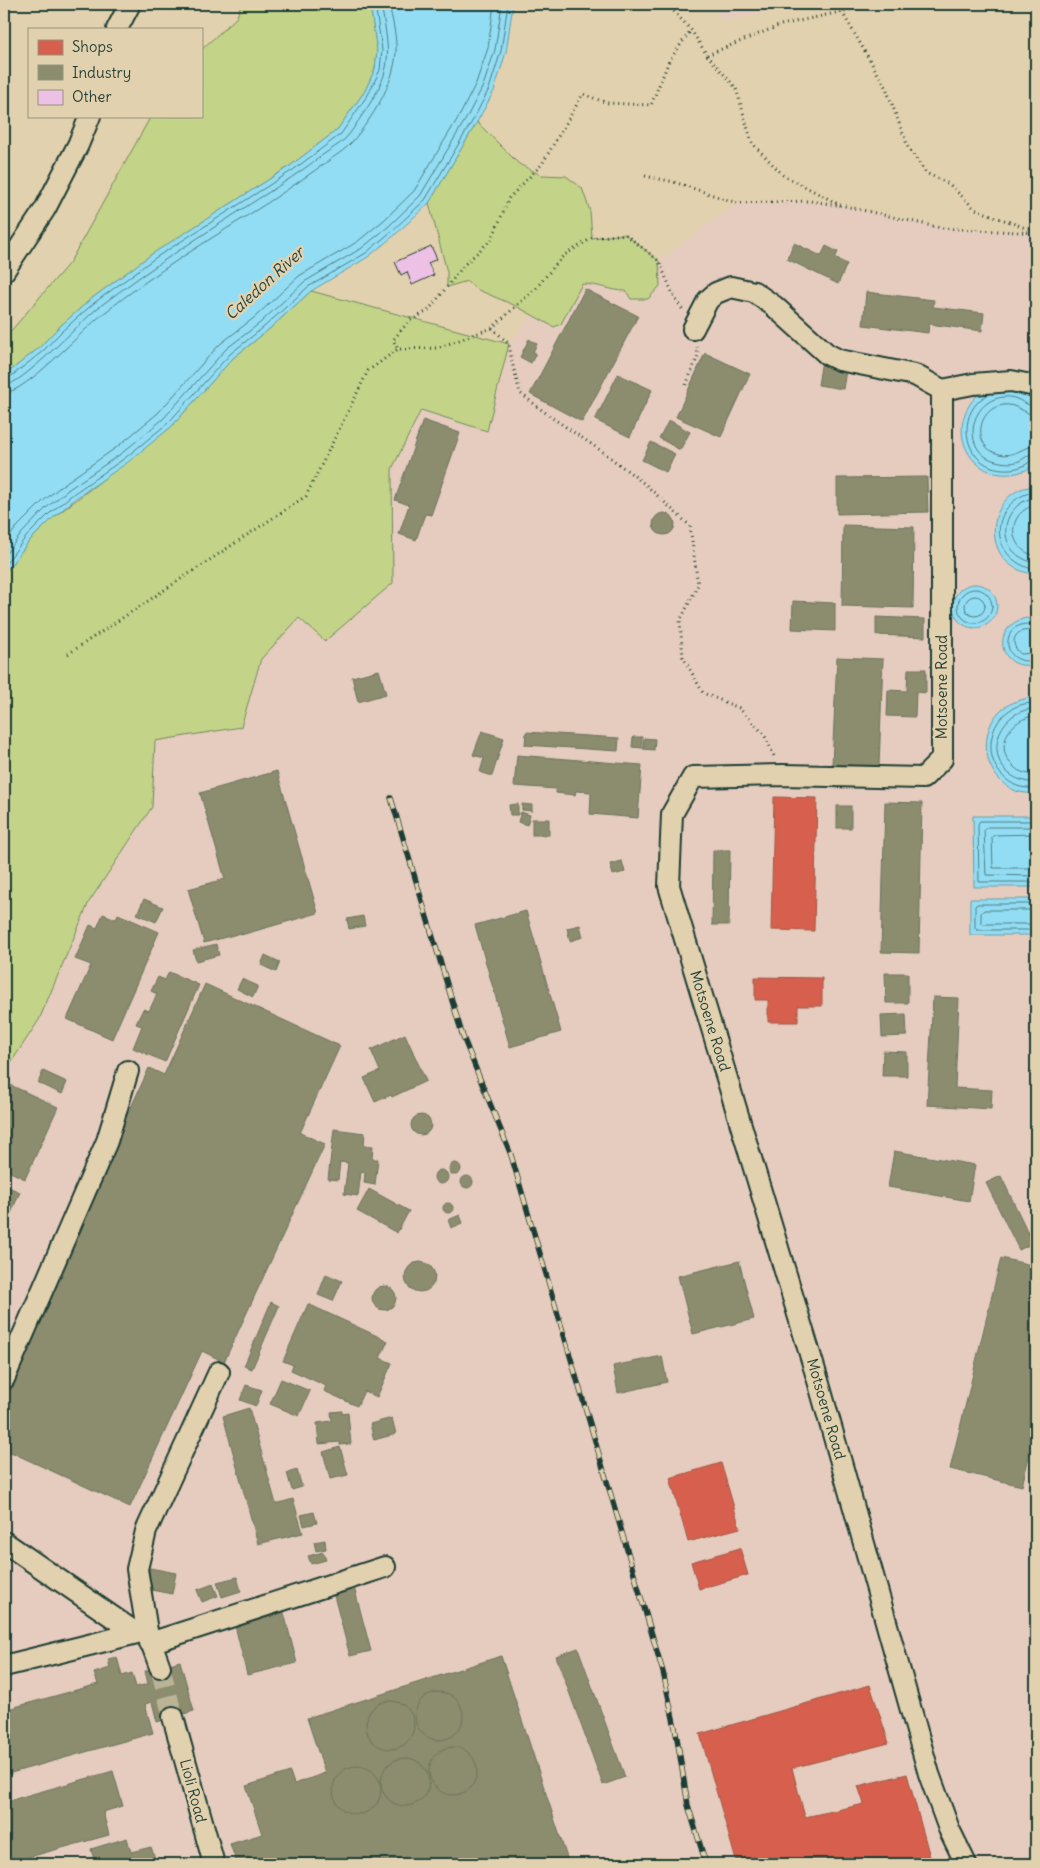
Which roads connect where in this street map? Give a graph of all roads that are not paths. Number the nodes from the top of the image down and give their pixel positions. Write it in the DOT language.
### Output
graph roads {
  1 [pos="130,4"];
  2 [pos="118,28"];
  3 [pos="89,118"];
  4 [pos="4,271"];
  5 [pos="693,329"];
  6 [pos="1036,386"];
  7 [pos="942,390"];
  8 [pos="128,1071"];
  9 [pos="219,1372"];
  10 [pos="4,1379"];
  11 [pos="4,1542"];
  12 [pos="384,1567"];
  13 [pos="144,1635"];
  14 [pos="4,1666"];
  15 [pos="160,1667"];
  16 [pos="173,1717"];
  17 [pos="214,1864"];
  18 [pos="966,1864"];
  1 -- 2 [label="street"];
  3 -- 4 [label="street"];
  5 -- 7 [label="street"];
  6 -- 7 [label="street"];
  7 -- 18 [label="street, Motsoene Road"];
  8 -- 10 [label="street"];
  9 -- 13 [label="street"];
  11 -- 13 [label="street"];
  12 -- 13 [label="street"];
  13 -- 14 [label="street"];
  13 -- 15 [label="street"];
  16 -- 17 [label="street, Lioli Road"];
}
